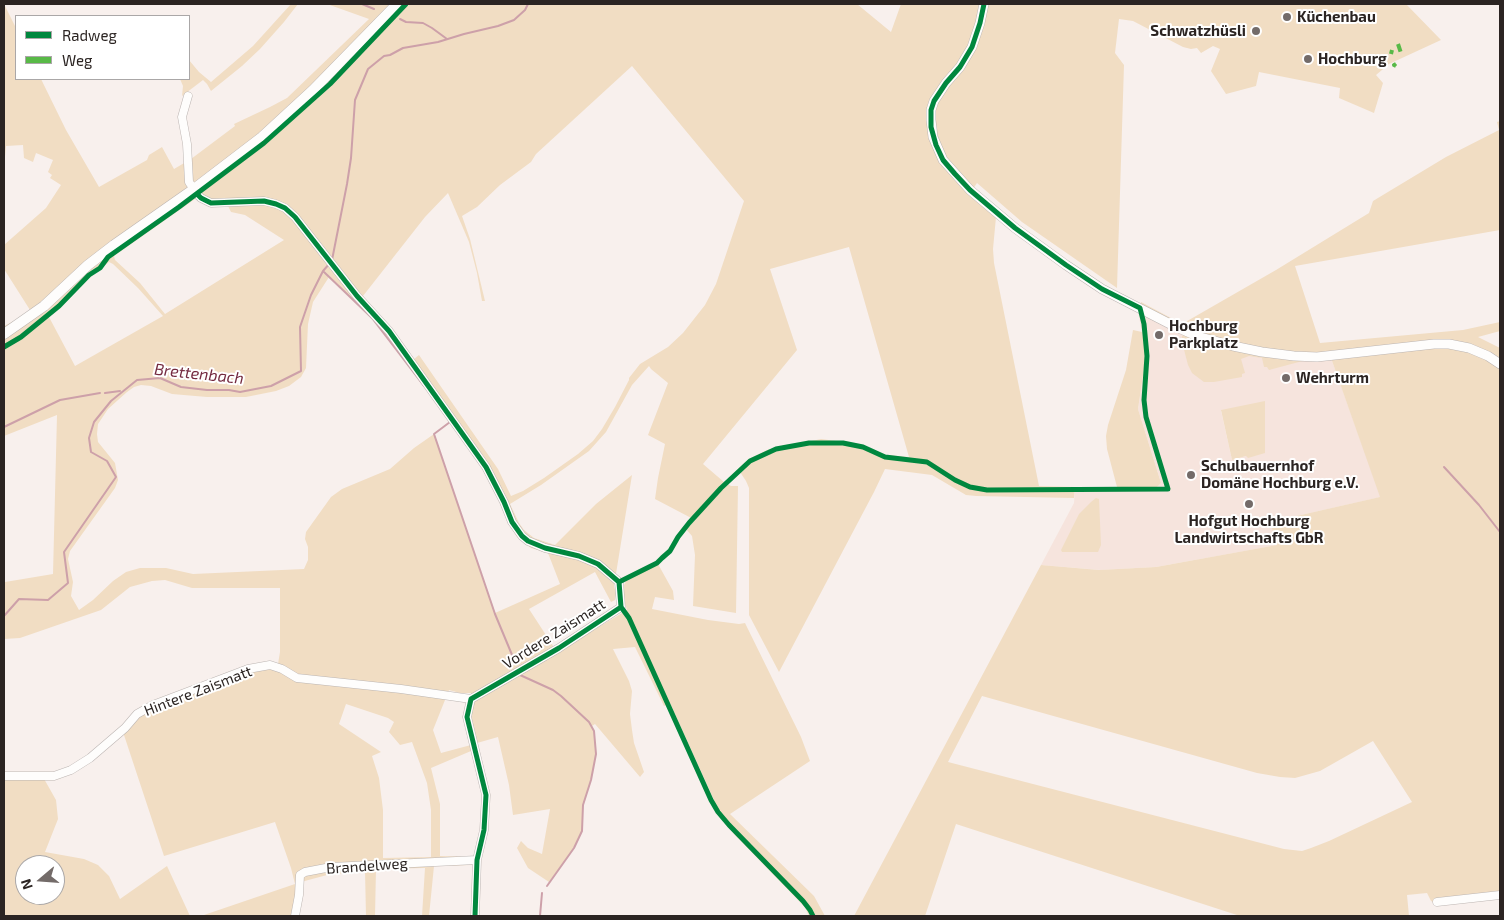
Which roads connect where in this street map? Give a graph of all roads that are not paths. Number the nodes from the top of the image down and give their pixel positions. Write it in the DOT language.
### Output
graph roads {
  1 [pos="984,4"];
  2 [pos="393,7"];
  3 [pos="188,96"];
  4 [pos="194,189"];
  5 [pos="4,334"];
  6 [pos="1500,364"];
  7 [pos="470,699"];
  8 [pos="4,776"];
  9 [pos="477,860"];
  10 [pos="1500,894"];
  11 [pos="1437,902"];
  12 [pos="295,916"];
  13 [pos="475,916"];
  1 -- 6 [label="street"];
  2 -- 4 [label="main road"];
  3 -- 4 [label="street"];
  4 -- 5 [label="main road"];
  4 -- 7 [label="street, Vordere Zaismatt"];
  7 -- 8 [label="street, Hintere Zaismatt"];
  7 -- 9 [label="street"];
  9 -- 12 [label="street, Brandelweg"];
  9 -- 13 [label="street"];
  10 -- 11 [label="street"];
}
